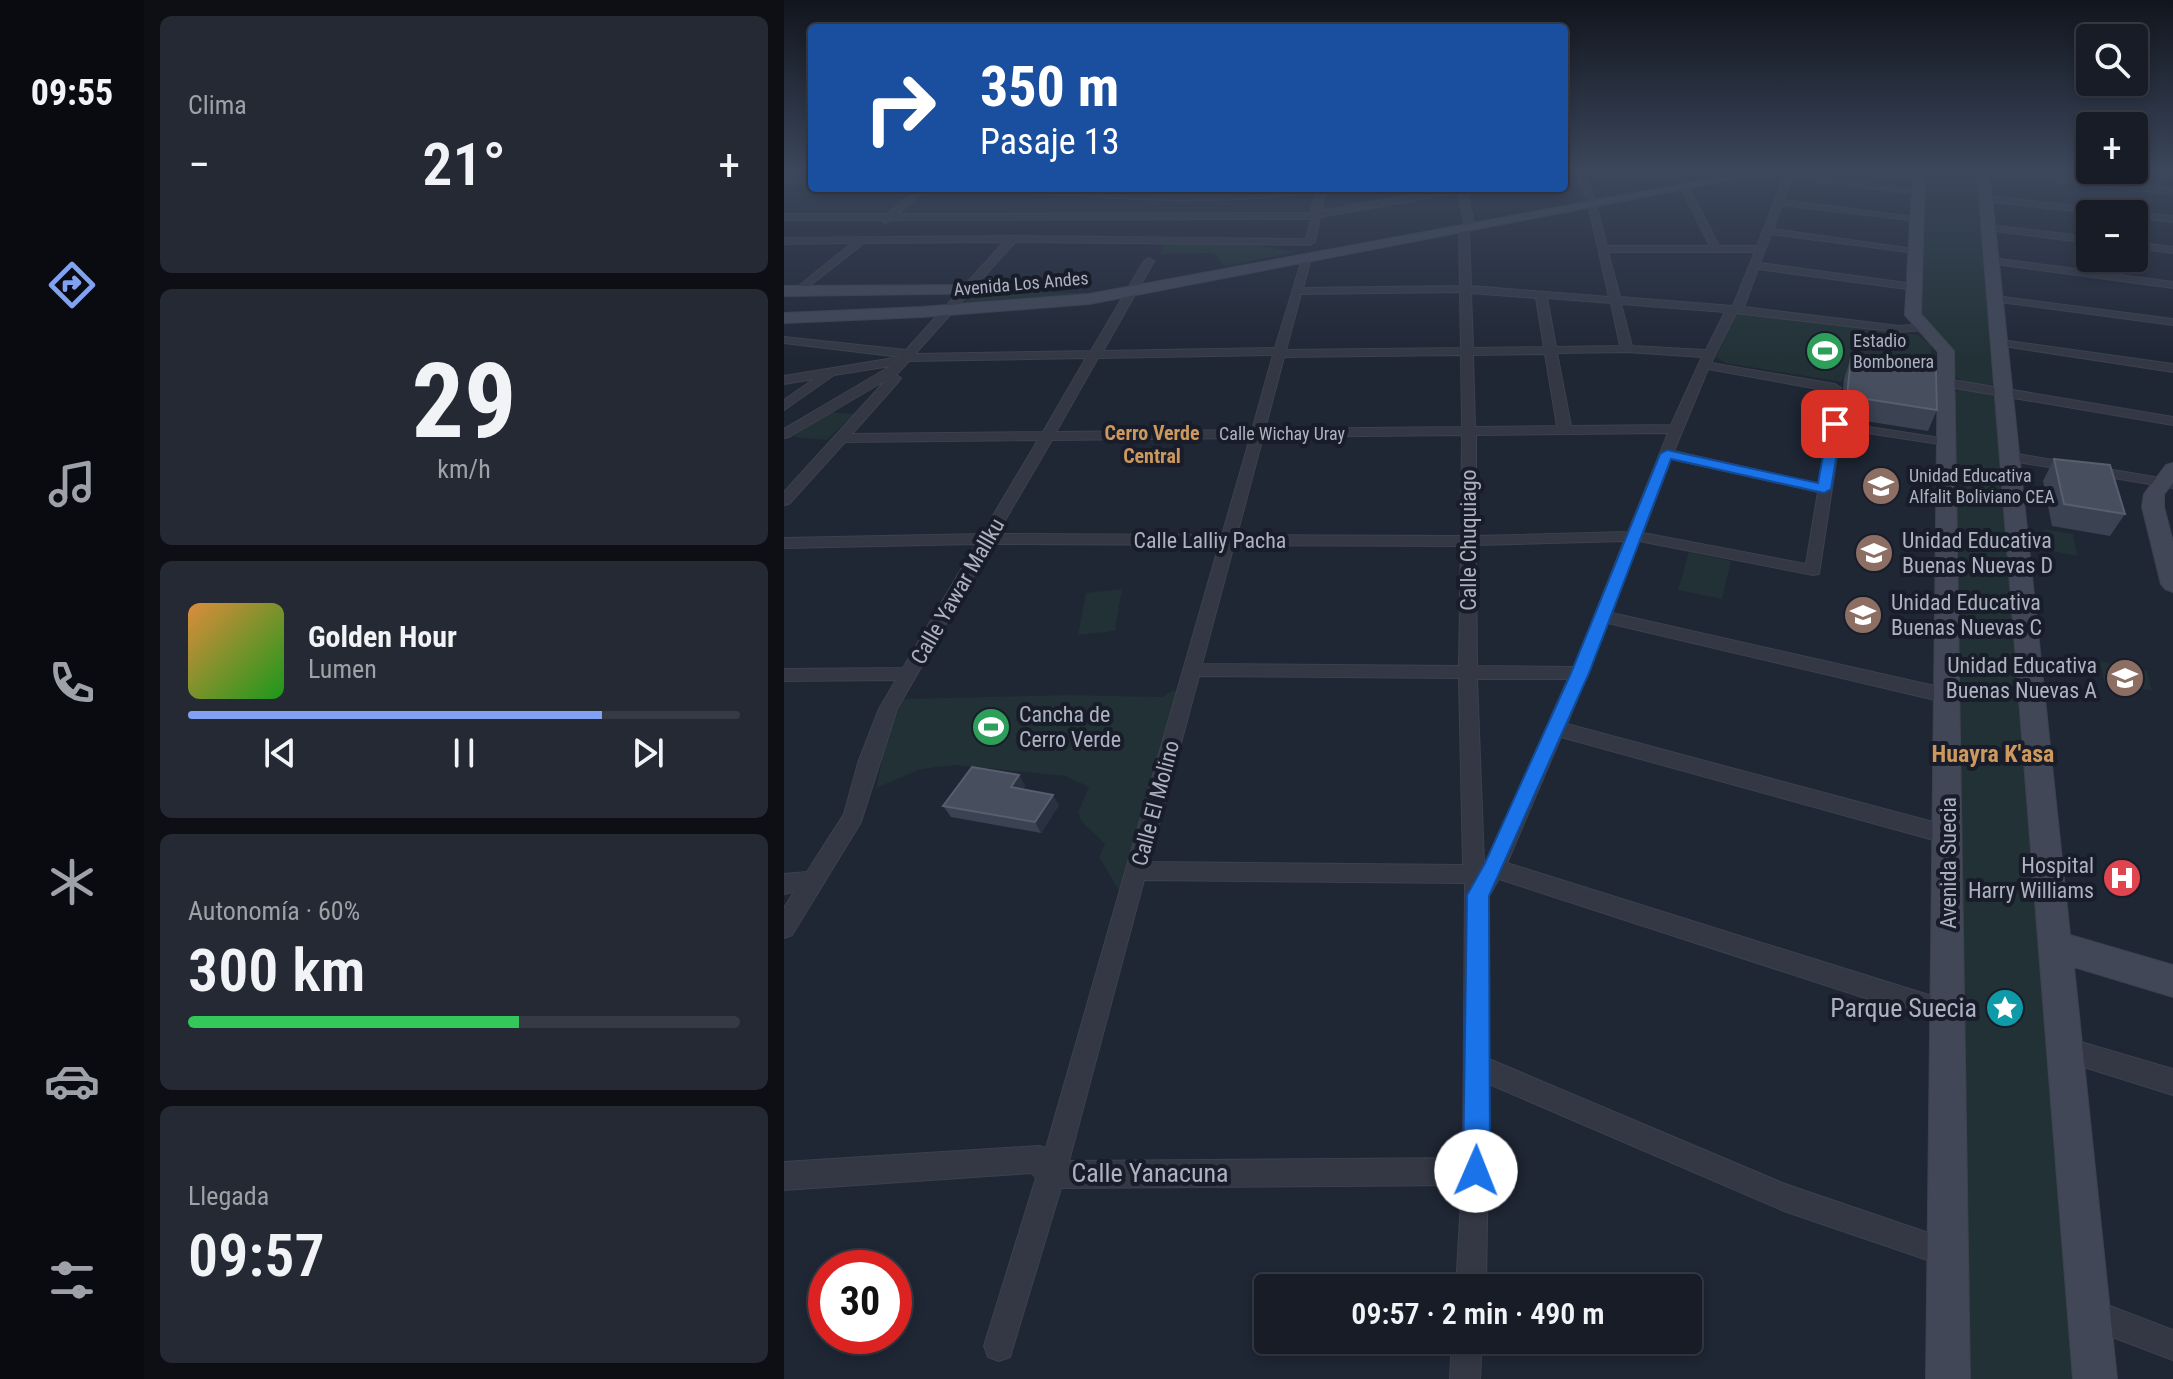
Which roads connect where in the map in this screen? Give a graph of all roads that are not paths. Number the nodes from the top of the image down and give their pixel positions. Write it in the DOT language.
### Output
graph roads {
  1 [pos="869,234"];
  2 [pos="1314,234"];
  3 [pos="1414,234"];
  4 [pos="1466,234"];
  5 [pos="1600,234"];
  6 [pos="1709,234"];
  7 [pos="1765,234"];
  8 [pos="1792,234"];
  9 [pos="1916,234"];
  10 [pos="1990,234"];
  11 [pos="2042,234"];
  12 [pos="2076,238"];
  13 [pos="1012,239"];
  14 [pos="784,241"];
  15 [pos="861,241"];
  16 [pos="1715,247"];
  17 [pos="2148,247"];
  18 [pos="1603,249"];
  19 [pos="1759,249"];
  20 [pos="1916,250"];
  21 [pos="2173,250"];
  22 [pos="1310,251"];
  23 [pos="1149,261"];
  24 [pos="1992,261"];
  25 [pos="1753,265"];
  26 [pos="2173,285"];
  27 [pos="1914,287"];
  28 [pos="1464,289"];
  29 [pos="968,290"];
  30 [pos="1132,290"];
  31 [pos="792,291"];
  32 [pos="1296,291"];
  33 [pos="1541,295"];
  34 [pos="1996,299"];
  35 [pos="1615,301"];
  36 [pos="1734,309"];
  37 [pos="951,310"];
  38 [pos="784,318"];
  39 [pos="2173,322"];
  40 [pos="1923,327"];
  41 [pos="784,340"];
  42 [pos="2001,343"];
  43 [pos="1627,349"];
  44 [pos="1551,350"];
  45 [pos="1468,351"];
  46 [pos="1280,352"];
  47 [pos="1095,354"];
  48 [pos="907,358"];
  49 [pos="1707,359"];
  50 [pos="2173,368"];
  51 [pos="829,374"];
  52 [pos="784,380"];
  53 [pos="1947,383"];
  54 [pos="1835,388"];
  55 [pos="2006,393"];
  56 [pos="784,406"];
  57 [pos="2173,421"];
  58 [pos="1675,429"];
  59 [pos="1565,432"];
  60 [pos="1469,433"];
  61 [pos="784,434"];
  62 [pos="1258,434"];
  63 [pos="1048,435"];
  64 [pos="840,438"];
  65 [pos="1947,443"];
  66 [pos="1667,454"];
  67 [pos="2011,457"];
  68 [pos="2169,478"];
  69 [pos="1824,489"];
  70 [pos="784,501"];
  71 [pos="1635,536"];
  72 [pos="986,539"];
  73 [pos="1228,540"];
  74 [pos="1468,541"];
  75 [pos="784,543"];
  76 [pos="2169,562"];
  77 [pos="2173,584"];
  78 [pos="1602,616"];
  79 [pos="1190,670"];
  80 [pos="1468,673"];
  81 [pos="1580,673"];
  82 [pos="910,674"];
  83 [pos="784,675"];
  84 [pos="1948,696"];
  85 [pos="1555,728"];
  86 [pos="1948,835"];
  87 [pos="1136,871"];
  88 [pos="1482,879"];
  89 [pos="816,880"];
  90 [pos="784,884"];
  91 [pos="784,928"];
  92 [pos="2055,946"];
  93 [pos="2173,981"];
  94 [pos="1948,1013"];
  95 [pos="2064,1049"];
  96 [pos="1479,1067"];
  97 [pos="2173,1082"];
  98 [pos="1476,1171"];
  99 [pos="1050,1175"];
  100 [pos="784,1176"];
  101 [pos="1948,1253"];
  102 [pos="1472,1274"];
  103 [pos="2089,1313"];
  104 [pos="2173,1345"];
  105 [pos="999,1346"];
  106 [pos="1466,1354"];
  107 [pos="1465,1379"];
  108 [pos="1948,1379"];
  109 [pos="2095,1379"];
  1 -- 15 [label="street"];
  2 -- 22 [label="street, Calle El Molino"];
  3 -- 22 [label="main road, Avenida Los Andes"];
  4 -- 28 [label="street, Calle Chuquiago"];
  5 -- 18 [label="street"];
  6 -- 16 [label="street"];
  7 -- 19 [label="street"];
  8 -- 20 [label="street"];
  9 -- 20 [label="main road, Avenida Suecia"];
  10 -- 24 [label="main road"];
  11 -- 12 [label="street"];
  13 -- 15 [label="street"];
  13 -- 22 [label="street"];
  13 -- 29 [label="street"];
  14 -- 15 [label="street"];
  15 -- 31 [label="street"];
  16 -- 18 [label="street"];
  16 -- 19 [label="street"];
  17 -- 21 [label="street"];
  18 -- 35 [label="street"];
  19 -- 25 [label="street"];
  20 -- 27 [label="main road, Avenida Suecia"];
  22 -- 30 [label="main road, Avenida Los Andes"];
  22 -- 32 [label="street, Calle El Molino"];
  23 -- 30 [label="street, Calle Yawar Mallku"];
  24 -- 26 [label="street"];
  24 -- 34 [label="main road"];
  25 -- 27 [label="street"];
  25 -- 36 [label="street"];
  27 -- 40 [label="main road, Avenida Suecia"];
  28 -- 32 [label="street"];
  28 -- 33 [label="street"];
  28 -- 45 [label="street, Calle Chuquiago"];
  29 -- 30 [label="main road"];
  29 -- 31 [label="main road"];
  29 -- 37 [label="street"];
  30 -- 37 [label="main road, Avenida Los Andes"];
  30 -- 47 [label="street, Calle Yawar Mallku"];
  32 -- 46 [label="street, Calle El Molino"];
  33 -- 35 [label="street"];
  33 -- 44 [label="street"];
  34 -- 39 [label="street"];
  34 -- 42 [label="main road"];
  35 -- 36 [label="street"];
  35 -- 43 [label="street"];
  36 -- 40 [label="street"];
  36 -- 49 [label="street"];
  37 -- 38 [label="main road, Avenida Los Andes"];
  37 -- 48 [label="street"];
  40 -- 53 [label="main road, Avenida Suecia"];
  41 -- 48 [label="street"];
  42 -- 50 [label="street"];
  42 -- 55 [label="main road"];
  43 -- 44 [label="street"];
  43 -- 49 [label="street"];
  44 -- 45 [label="street"];
  44 -- 59 [label="street"];
  45 -- 46 [label="street"];
  45 -- 60 [label="street, Calle Chuquiago"];
  46 -- 47 [label="street"];
  46 -- 62 [label="street, Calle El Molino"];
  47 -- 48 [label="street"];
  47 -- 63 [label="street, Calle Yawar Mallku"];
  48 -- 51 [label="street"];
  48 -- 61 [label="street"];
  48 -- 64 [label="street"];
  49 -- 54 [label="street"];
  49 -- 58 [label="street"];
  51 -- 52 [label="street"];
  51 -- 56 [label="street"];
  53 -- 55 [label="street"];
  53 -- 65 [label="main road, Avenida Suecia"];
  55 -- 57 [label="street"];
  55 -- 67 [label="main road"];
  58 -- 59 [label="street, Calle Wichay Uray"];
  58 -- 66 [label="street"];
  59 -- 60 [label="street, Calle Wichay Uray"];
  60 -- 62 [label="street, Calle Wichay Uray"];
  60 -- 74 [label="street, Calle Chuquiago"];
  62 -- 63 [label="street, Calle Wichay Uray"];
  62 -- 73 [label="street, Calle El Molino"];
  63 -- 64 [label="street, Calle Wichay Uray"];
  63 -- 72 [label="street, Calle Yawar Mallku"];
  64 -- 70 [label="street"];
  65 -- 69 [label="street"];
  65 -- 84 [label="main road, Avenida Suecia"];
  66 -- 69 [label="street"];
  66 -- 71 [label="street"];
  67 -- 68 [label="street"];
  67 -- 92 [label="main road"];
  68 -- 76 [label="main road"];
  69 -- 71 [label="street, Calle Lalliy Pacha"];
  71 -- 74 [label="street, Calle Lalliy Pacha"];
  71 -- 78 [label="street"];
  72 -- 73 [label="street, Calle Lalliy Pacha"];
  72 -- 75 [label="street, Calle Lalliy Pacha"];
  72 -- 82 [label="street, Calle Yawar Mallku"];
  73 -- 74 [label="street, Calle Lalliy Pacha"];
  73 -- 79 [label="street, Calle El Molino"];
  74 -- 80 [label="street, Calle Chuquiago"];
  76 -- 77 [label="main road"];
  78 -- 81 [label="street"];
  78 -- 84 [label="street"];
  79 -- 80 [label="street"];
  79 -- 87 [label="street, Calle El Molino"];
  80 -- 81 [label="street"];
  80 -- 88 [label="street, Calle Chuquiago"];
  81 -- 85 [label="street"];
  82 -- 83 [label="street"];
  82 -- 89 [label="street, Calle Yawar Mallku"];
  84 -- 86 [label="main road, Avenida Suecia"];
  85 -- 86 [label="street"];
  85 -- 88 [label="street"];
  86 -- 94 [label="main road, Avenida Suecia"];
  87 -- 88 [label="street"];
  87 -- 99 [label="street, Calle El Molino"];
  88 -- 94 [label="street"];
  88 -- 96 [label="street, Calle Chuquiago"];
  89 -- 90 [label="street"];
  89 -- 91 [label="street, Calle Yawar Mallku"];
  92 -- 93 [label="main road"];
  92 -- 95 [label="main road"];
  94 -- 101 [label="main road, Avenida Suecia"];
  95 -- 97 [label="street"];
  95 -- 103 [label="main road"];
  96 -- 98 [label="street, Calle Chuquiago"];
  96 -- 101 [label="street"];
  98 -- 99 [label="street, Calle Yanacuna"];
  98 -- 102 [label="street, Calle Chuquiago"];
  99 -- 100 [label="street, Calle Yanacuna"];
  99 -- 105 [label="street, Calle El Molino"];
  101 -- 108 [label="main road, Avenida Suecia"];
  103 -- 104 [label="street"];
  103 -- 109 [label="main road"];
  106 -- 107 [label="street"];
}
